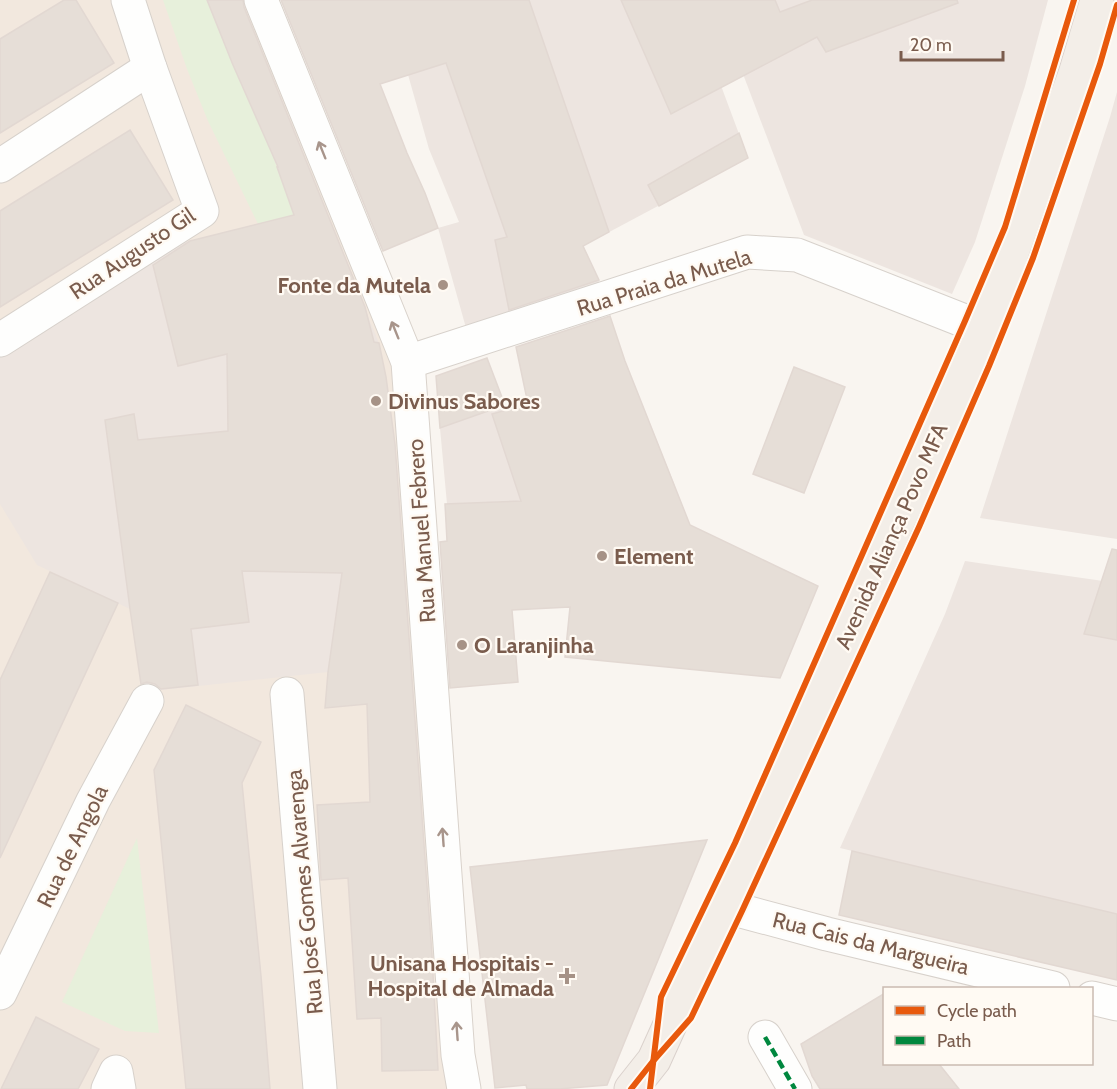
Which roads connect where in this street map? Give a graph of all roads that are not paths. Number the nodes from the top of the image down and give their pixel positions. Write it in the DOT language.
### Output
graph roads {
  1 [pos="128,0"];
  2 [pos="261,0"];
  3 [pos="1097,0"];
  4 [pos="150,68"];
  5 [pos="0,166"];
  6 [pos="985,329"];
  7 [pos="0,340"];
  8 [pos="408,362"];
  9 [pos="287,694"];
  10 [pos="147,701"];
  11 [pos="723,906"];
  12 [pos="1049,987"];
  13 [pos="0,993"];
  14 [pos="1093,998"];
  15 [pos="1117,1004"];
  16 [pos="765,1037"];
  17 [pos="652,1075"];
  18 [pos="108,1089"];
  19 [pos="119,1089"];
  20 [pos="320,1089"];
  21 [pos="464,1089"];
  22 [pos="631,1089"];
  23 [pos="795,1089"];
  1 -- 4 [label="street, Rua Augusto Gil"];
  8 -- 2 [label="street, Rua Manuel Febrero, one-way"];
  3 -- 6 [label="main road, Avenida Aliança Povo MFA"];
  4 -- 5 [label="street"];
  4 -- 7 [label="street, Rua Augusto Gil"];
  6 -- 8 [label="street, Rua Praia da Mutela"];
  6 -- 11 [label="main road, Avenida Aliança Povo MFA"];
  21 -- 8 [label="street, Rua Manuel Febrero, one-way"];
  9 -- 20 [label="street, Rua José Gomes Alvarenga"];
  10 -- 13 [label="street, Rua de Angola"];
  11 -- 12 [label="street, Rua Cais da Margueira"];
  11 -- 17 [label="main road, Avenida Aliança Povo MFA"];
  14 -- 15 [label="street"];
  16 -- 23 [label="street"];
  17 -- 22 [label="main road, Avenida Aliança Povo MFA"];
  18 -- 19 [label="street"];
}
